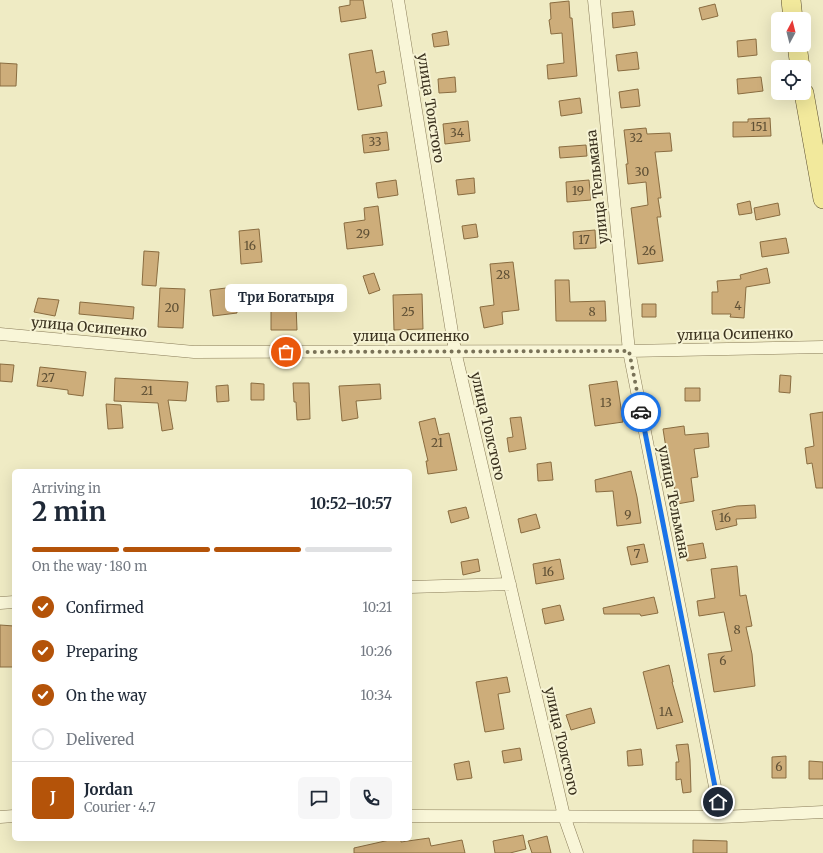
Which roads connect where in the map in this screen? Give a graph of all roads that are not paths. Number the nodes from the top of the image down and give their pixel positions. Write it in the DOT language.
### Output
graph roads {
  1 [pos="398,0"];
  2 [pos="594,0"];
  3 [pos="790,0"];
  4 [pos="792,12"];
  5 [pos="805,100"];
  6 [pos="823,199"];
  7 [pos="0,334"];
  8 [pos="823,347"];
  9 [pos="455,351"];
  10 [pos="629,351"];
  11 [pos="510,584"];
  12 [pos="412,587"];
  13 [pos="12,602"];
  14 [pos="0,603"];
  15 [pos="823,812"];
  16 [pos="0,816"];
  17 [pos="12,816"];
  18 [pos="412,816"];
  19 [pos="564,816"];
  20 [pos="721,817"];
  21 [pos="577,853"];
  1 -- 9 [label="street, улица Толстого"];
  2 -- 10 [label="street, улица Тельмана"];
  3 -- 4 [label="main road"];
  5 -- 6 [label="main road"];
  7 -- 9 [label="street, улица Осипенко"];
  8 -- 10 [label="street, улица Осипенко"];
  9 -- 10 [label="street, улица Осипенко"];
  9 -- 11 [label="street, улица Толстого"];
  10 -- 20 [label="street, улица Тельмана"];
  11 -- 12 [label="street"];
  11 -- 19 [label="street, улица Толстого"];
  13 -- 14 [label="street"];
  15 -- 20 [label="street"];
  16 -- 17 [label="street"];
  18 -- 19 [label="street"];
  19 -- 20 [label="street"];
  19 -- 21 [label="street, улица Толстого"];
}
